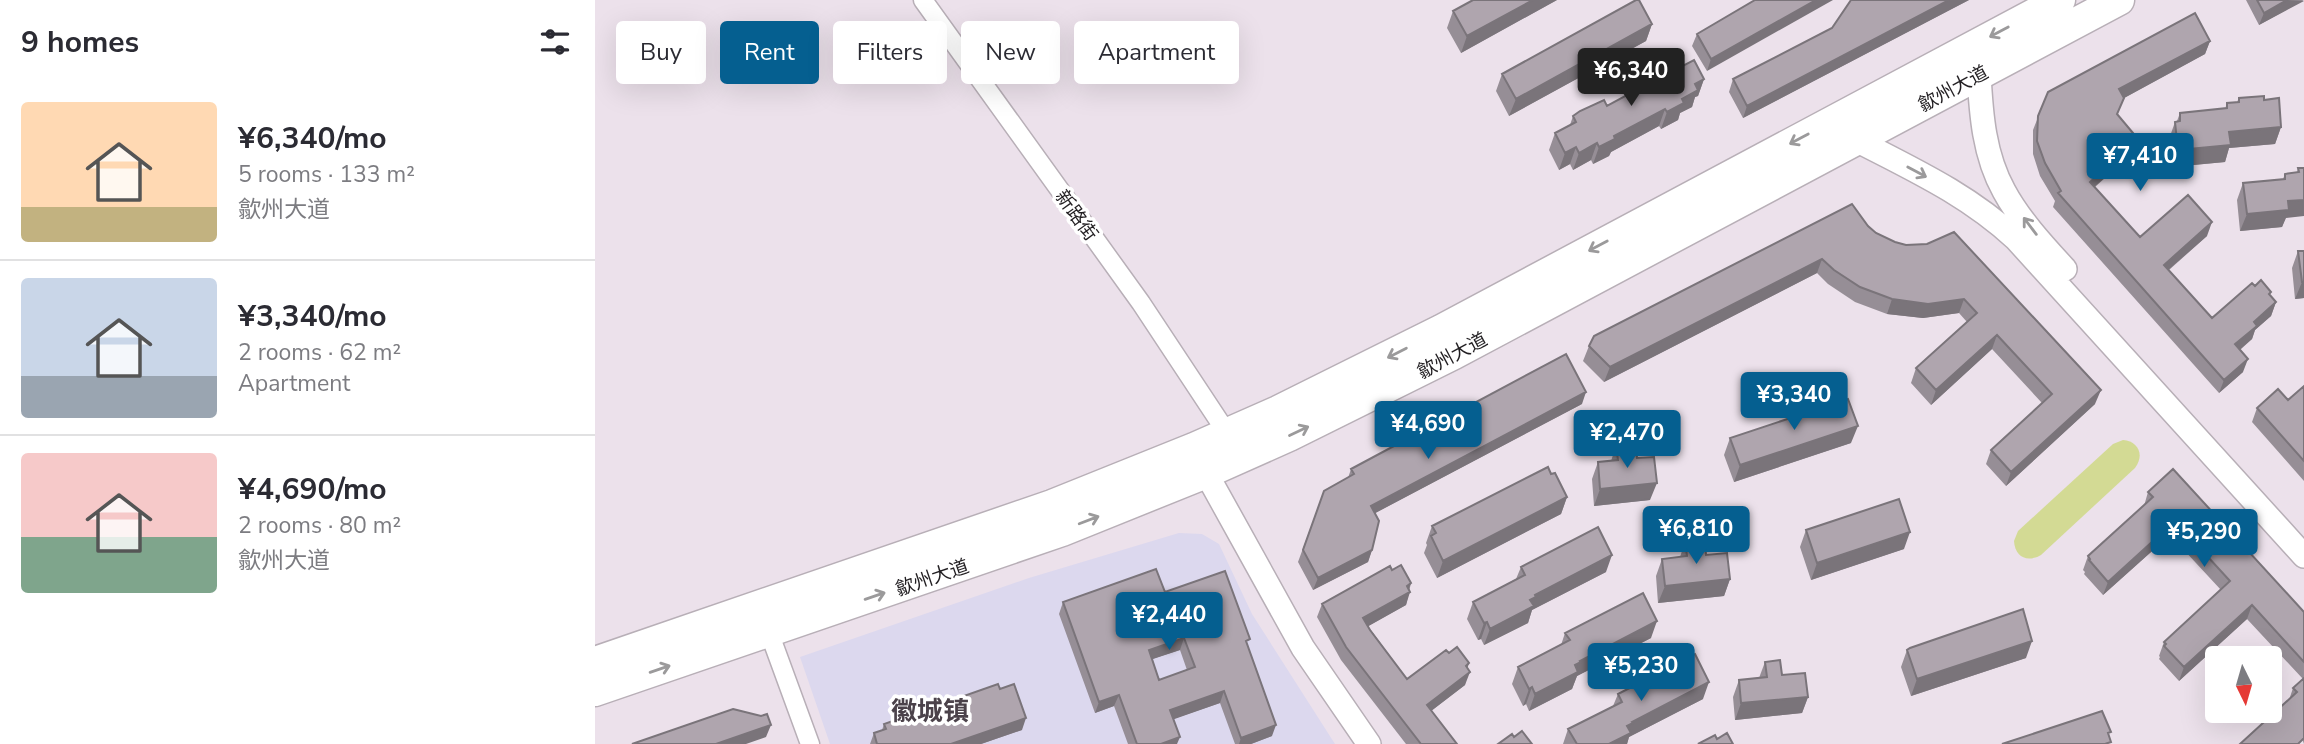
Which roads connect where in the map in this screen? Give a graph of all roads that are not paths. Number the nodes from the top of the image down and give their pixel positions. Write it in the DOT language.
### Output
graph roads {
  1 [pos="923,0"];
  2 [pos="2060,0"];
  3 [pos="2119,0"];
  4 [pos="1979,74"];
  5 [pos="1856,140"];
  6 [pos="1227,433"];
  7 [pos="1206,473"];
  8 [pos="2304,533"];
  9 [pos="2304,556"];
  10 [pos="769,632"];
  11 [pos="595,662"];
  12 [pos="595,691"];
  13 [pos="810,744"];
  14 [pos="1369,744"];
  1 -- 6 [label="street, 新路街"];
  2 -- 6 [label="highway, 歙州大道, one-way"];
  3 -- 4 [label="highway, 歙州大道"];
  4 -- 5 [label="highway, 歙州大道"];
  8 -- 4 [label="street, one-way"];
  7 -- 5 [label="highway, 歙州大道, one-way"];
  5 -- 9 [label="street, one-way"];
  6 -- 11 [label="highway, 歙州大道"];
  10 -- 7 [label="highway, 歙州大道, one-way"];
  7 -- 14 [label="street"];
  12 -- 10 [label="highway, 歙州大道, one-way"];
  10 -- 13 [label="street"];
}
